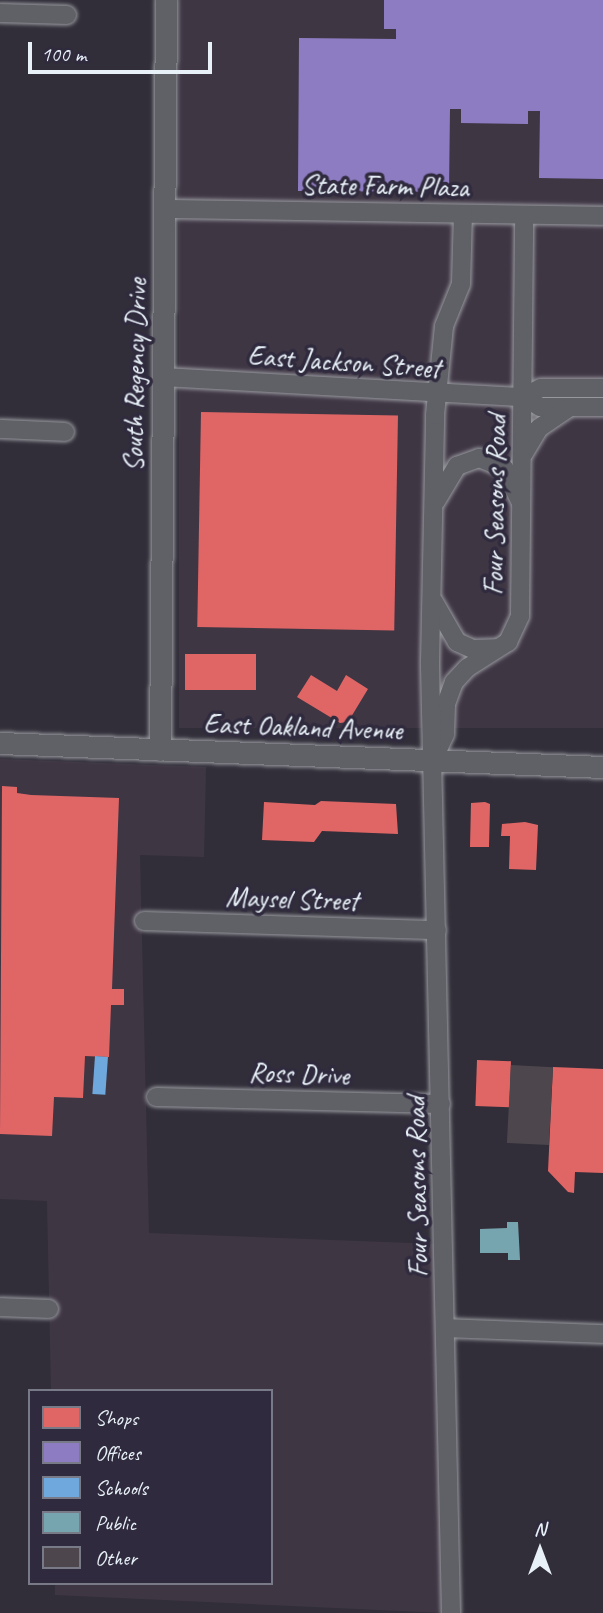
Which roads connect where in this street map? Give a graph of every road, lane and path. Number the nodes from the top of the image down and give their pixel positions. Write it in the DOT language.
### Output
graph roads {
  1 [pos="166,0"];
  2 [pos="0,13"];
  3 [pos="67,15"];
  4 [pos="165,209"];
  5 [pos="463,214"];
  6 [pos="524,215"];
  7 [pos="603,216"];
  8 [pos="163,377"];
  9 [pos="602,388"];
  10 [pos="438,395"];
  11 [pos="523,397"];
  12 [pos="572,407"];
  13 [pos="603,407"];
  14 [pos="0,429"];
  15 [pos="65,432"];
  16 [pos="524,453"];
  17 [pos="433,506"];
  18 [pos="523,507"];
  19 [pos="433,599"];
  20 [pos="500,648"];
  21 [pos="430,662"];
  22 [pos="459,676"];
  23 [pos="0,743"];
  24 [pos="160,750"];
  25 [pos="433,760"];
  26 [pos="603,767"];
  27 [pos="144,921"];
  28 [pos="437,930"];
  29 [pos="156,1097"];
  30 [pos="441,1104"];
  31 [pos="0,1307"];
  32 [pos="49,1308"];
  33 [pos="446,1328"];
  34 [pos="603,1334"];
  35 [pos="451,1613"];
  1 -- 4 [label="main road, South Regency Drive"];
  2 -- 3 [label="street"];
  4 -- 5 [label="street, State Farm Plaza"];
  4 -- 8 [label="main road, South Regency Drive"];
  5 -- 6 [label="street, State Farm Plaza"];
  5 -- 10 [label="street, Four Seasons Road"];
  6 -- 7 [label="street, State Farm Plaza"];
  6 -- 11 [label="street, Four Seasons Road"];
  8 -- 10 [label="street, East Jackson Street"];
  8 -- 24 [label="main road, South Regency Drive"];
  9 -- 11 [label="street, East Jackson Street"];
  10 -- 11 [label="street, East Jackson Street"];
  10 -- 17 [label="street, Four Seasons Road"];
  11 -- 12 [label="street, East Jackson Street"];
  11 -- 16 [label="street, Four Seasons Road"];
  12 -- 13 [label="street, East Jackson Street"];
  12 -- 16 [label="street"];
  14 -- 15 [label="street"];
  16 -- 18 [label="street, Four Seasons Road"];
  17 -- 18 [label="street"];
  17 -- 19 [label="street, Four Seasons Road"];
  18 -- 20 [label="street, Four Seasons Road"];
  19 -- 20 [label="street"];
  19 -- 21 [label="street, Four Seasons Road"];
  20 -- 22 [label="street, Four Seasons Road"];
  21 -- 22 [label="street"];
  21 -- 25 [label="street, Four Seasons Road"];
  22 -- 25 [label="street, Four Seasons Road"];
  23 -- 24 [label="main road, East Oakland Avenue"];
  24 -- 25 [label="main road, East Oakland Avenue"];
  25 -- 26 [label="main road, East Oakland Avenue"];
  25 -- 28 [label="street, Four Seasons Road"];
  27 -- 28 [label="street, Maysel Street"];
  28 -- 30 [label="street, Four Seasons Road"];
  29 -- 30 [label="street, Ross Drive"];
  30 -- 33 [label="street, Four Seasons Road"];
  31 -- 32 [label="street"];
  33 -- 34 [label="street"];
  33 -- 35 [label="street, Four Seasons Road"];
}
